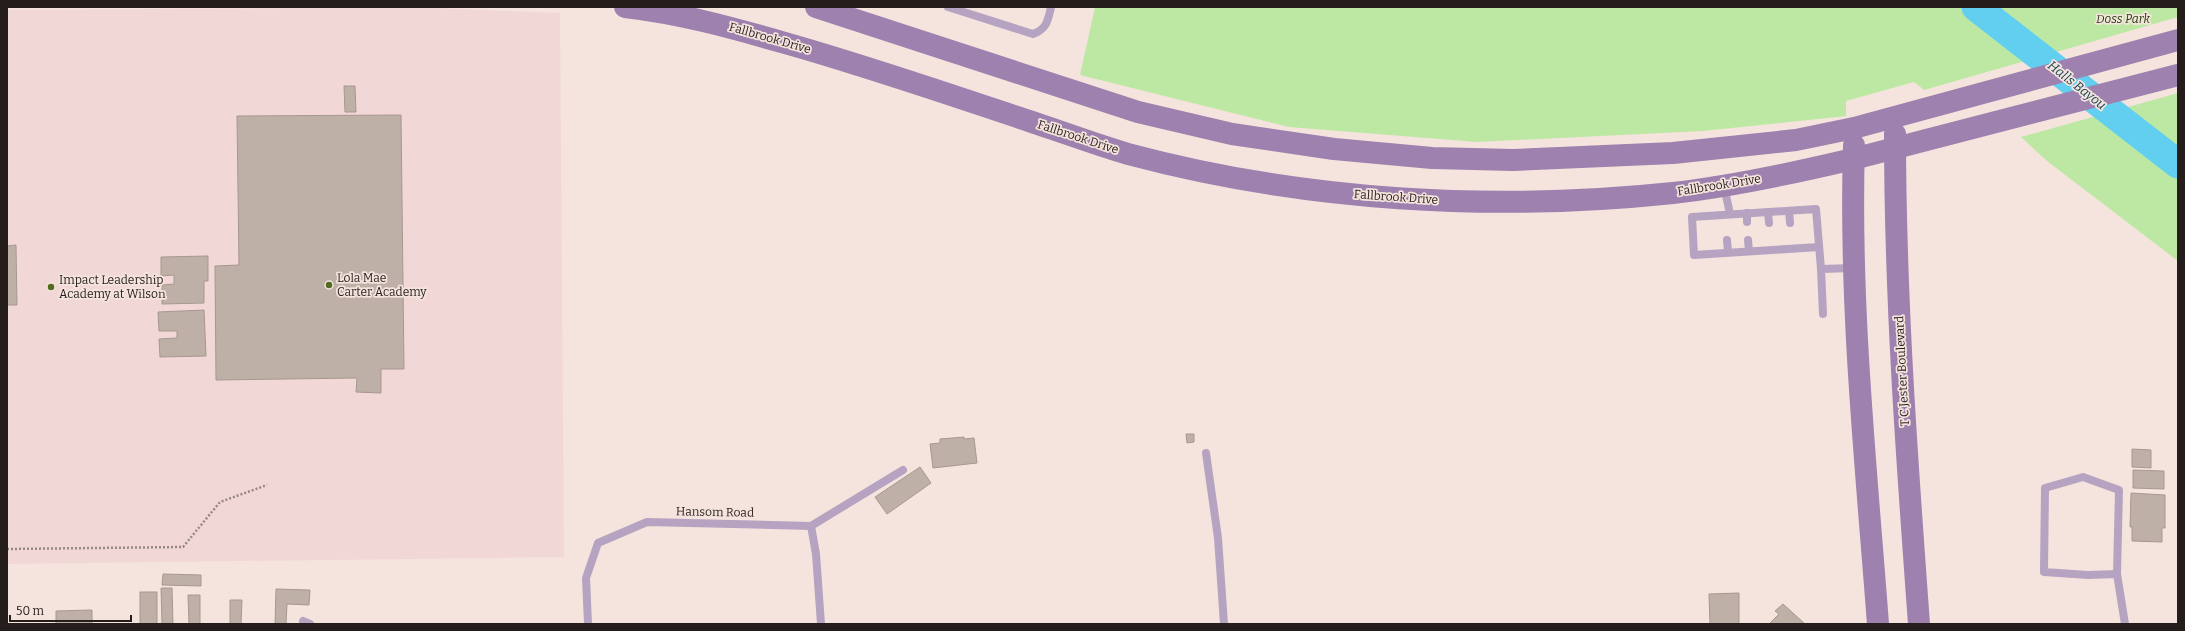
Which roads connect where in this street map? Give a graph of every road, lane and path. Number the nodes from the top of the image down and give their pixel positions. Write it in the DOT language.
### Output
graph roads {
  1 [pos="625,7"];
  2 [pos="816,7"];
  3 [pos="948,7"];
  4 [pos="1051,7"];
  5 [pos="972,11"];
  6 [pos="2178,40"];
  7 [pos="2178,75"];
  8 [pos="1895,117"];
  9 [pos="1854,128"];
  10 [pos="1895,148"];
  11 [pos="1853,159"];
  12 [pos="1724,185"];
  13 [pos="1789,211"];
  14 [pos="1768,212"];
  15 [pos="1747,213"];
  16 [pos="1727,217"];
  17 [pos="1747,222"];
  18 [pos="1769,223"];
  19 [pos="1790,223"];
  20 [pos="1727,240"];
  21 [pos="1748,240"];
  22 [pos="1771,241"];
  23 [pos="1819,247"];
  24 [pos="1772,250"];
  25 [pos="1749,251"];
  26 [pos="1728,252"];
  27 [pos="1855,268"];
  28 [pos="1821,269"];
  29 [pos="1823,314"];
  30 [pos="1206,453"];
  31 [pos="903,470"];
  32 [pos="266,485"];
  33 [pos="810,526"];
  34 [pos="7,549"];
  35 [pos="2117,574"];
  36 [pos="588,624"];
  37 [pos="821,624"];
  38 [pos="1224,624"];
  39 [pos="1878,624"];
  40 [pos="1919,624"];
  41 [pos="2125,624"];
  1 -- 12 [label="main road, Fallbrook Drive"];
  2 -- 9 [label="main road"];
  3 -- 5 [label="lane"];
  4 -- 5 [label="lane"];
  6 -- 8 [label="main road"];
  7 -- 10 [label="main road, Fallbrook Drive"];
  8 -- 9 [label="main road"];
  8 -- 10 [label="main road, T C Jester Boulevard"];
  9 -- 11 [label="main road"];
  10 -- 11 [label="main road, Fallbrook Drive"];
  10 -- 40 [label="main road, T C Jester Boulevard"];
  11 -- 12 [label="main road, Fallbrook Drive"];
  11 -- 27 [label="main road"];
  12 -- 16 [label="lane"];
  13 -- 14 [label="lane"];
  13 -- 19 [label="lane"];
  13 -- 23 [label="lane"];
  14 -- 15 [label="lane"];
  14 -- 18 [label="lane"];
  15 -- 16 [label="lane"];
  15 -- 17 [label="lane"];
  16 -- 26 [label="lane"];
  20 -- 26 [label="lane"];
  21 -- 25 [label="lane"];
  22 -- 24 [label="lane"];
  23 -- 24 [label="lane"];
  23 -- 28 [label="lane"];
  24 -- 25 [label="lane"];
  25 -- 26 [label="lane"];
  27 -- 28 [label="lane"];
  27 -- 39 [label="main road"];
  28 -- 29 [label="lane"];
  30 -- 38 [label="lane"];
  31 -- 33 [label="lane"];
  32 -- 34 [label="path"];
  33 -- 36 [label="lane, Hansom Road"];
  33 -- 37 [label="lane"];
  35 -- 35 [label="lane"];
  35 -- 41 [label="lane"];
}
